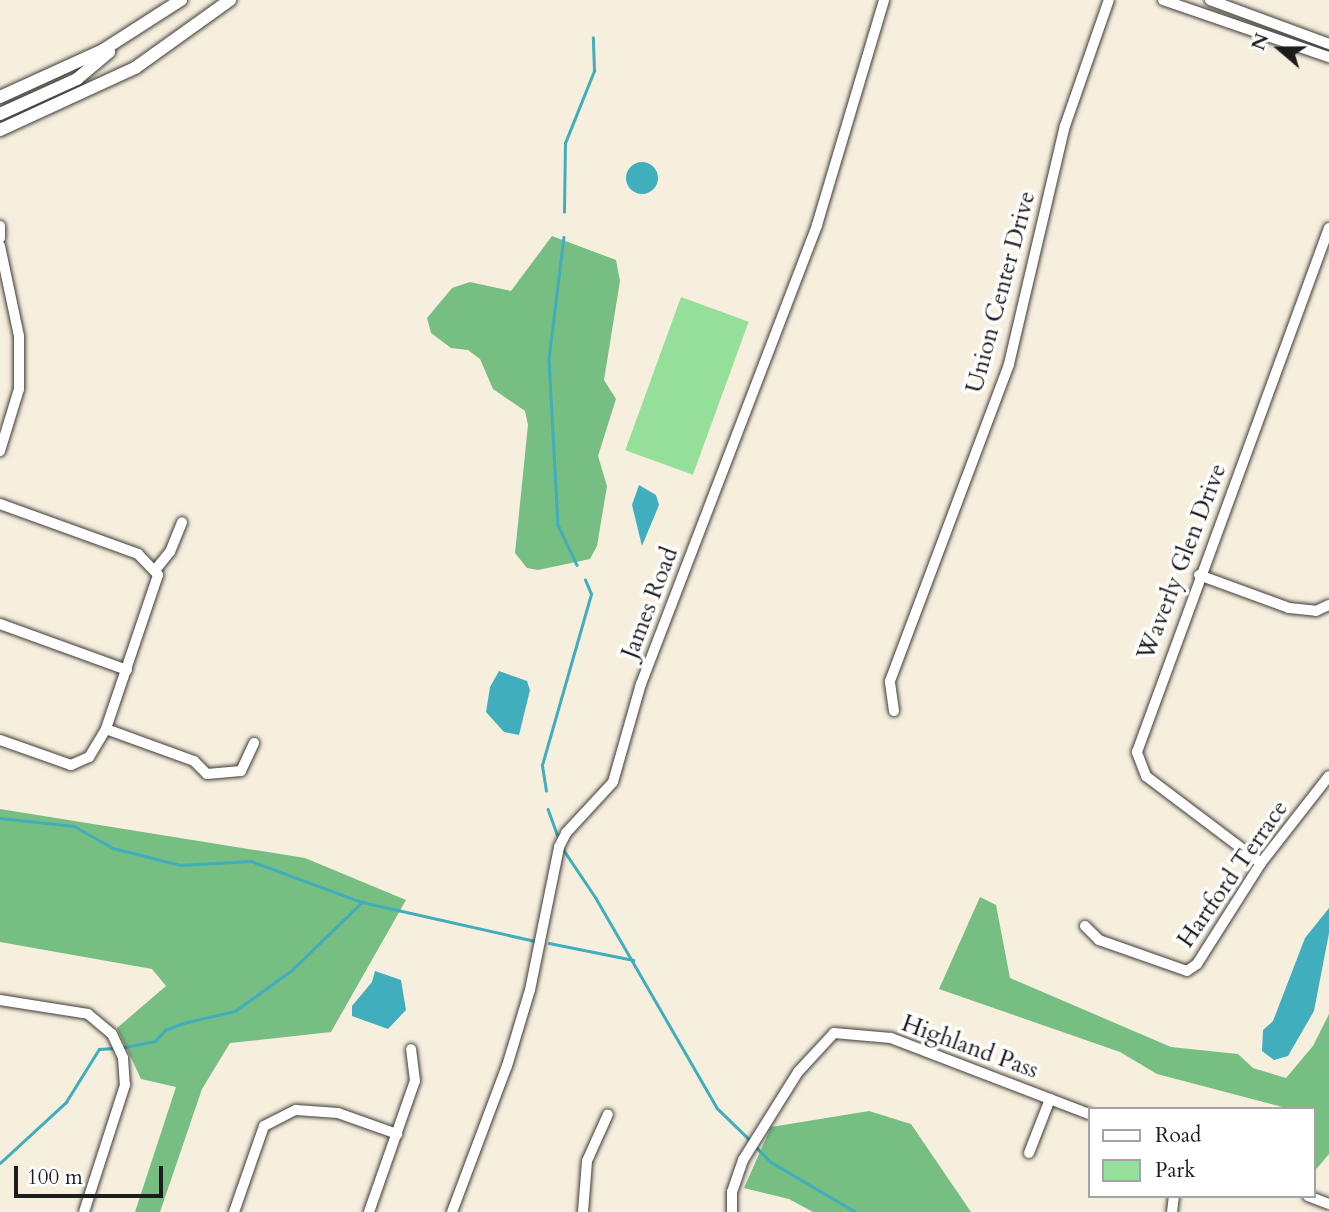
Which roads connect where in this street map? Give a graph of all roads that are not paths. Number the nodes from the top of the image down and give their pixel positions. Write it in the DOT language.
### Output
graph roads {
  1 [pos="181,0"];
  2 [pos="230,0"];
  3 [pos="884,0"];
  4 [pos="1109,0"];
  5 [pos="1163,0"];
  6 [pos="1210,0"];
  7 [pos="119,41"];
  8 [pos="1329,44"];
  9 [pos="1329,57"];
  10 [pos="0,97"];
  11 [pos="0,114"];
  12 [pos="0,130"];
  13 [pos="0,226"];
  14 [pos="1329,228"];
  15 [pos="0,238"];
  16 [pos="0,246"];
  17 [pos="0,451"];
  18 [pos="0,504"];
  19 [pos="181,522"];
  20 [pos="156,569"];
  21 [pos="1199,575"];
  22 [pos="1329,605"];
  23 [pos="0,624"];
  24 [pos="127,670"];
  25 [pos="894,711"];
  26 [pos="106,729"];
  27 [pos="0,740"];
  28 [pos="254,743"];
  29 [pos="1329,776"];
  30 [pos="1261,863"];
  31 [pos="1085,926"];
  32 [pos="0,1000"];
  33 [pos="411,1049"];
  34 [pos="1050,1099"];
  35 [pos="608,1114"];
  36 [pos="1088,1114"];
  37 [pos="397,1134"];
  38 [pos="1029,1153"];
  39 [pos="83,1212"];
  40 [pos="233,1212"];
  41 [pos="369,1212"];
  42 [pos="452,1212"];
  43 [pos="583,1212"];
  44 [pos="732,1212"];
  1 -- 7 [label="main road"];
  2 -- 12 [label="main road"];
  3 -- 42 [label="street, James Road"];
  4 -- 25 [label="street, Union Center Drive"];
  5 -- 9 [label="street"];
  6 -- 8 [label="street"];
  7 -- 10 [label="main road"];
  7 -- 11 [label="main road"];
  13 -- 15 [label="street"];
  14 -- 21 [label="street, Waverly Glen Drive"];
  16 -- 17 [label="street"];
  18 -- 20 [label="street"];
  19 -- 20 [label="street"];
  20 -- 24 [label="street"];
  21 -- 22 [label="street"];
  21 -- 30 [label="street, Waverly Glen Drive"];
  23 -- 24 [label="street"];
  24 -- 26 [label="street"];
  26 -- 27 [label="street"];
  26 -- 28 [label="street"];
  29 -- 30 [label="street, Hartford Terrace"];
  30 -- 31 [label="street, Hartford Terrace"];
  32 -- 39 [label="street"];
  33 -- 37 [label="street"];
  34 -- 36 [label="street, Highland Pass"];
  34 -- 38 [label="street"];
  34 -- 44 [label="street, Highland Pass"];
  35 -- 43 [label="street"];
  37 -- 40 [label="street"];
  37 -- 41 [label="street"];
}
